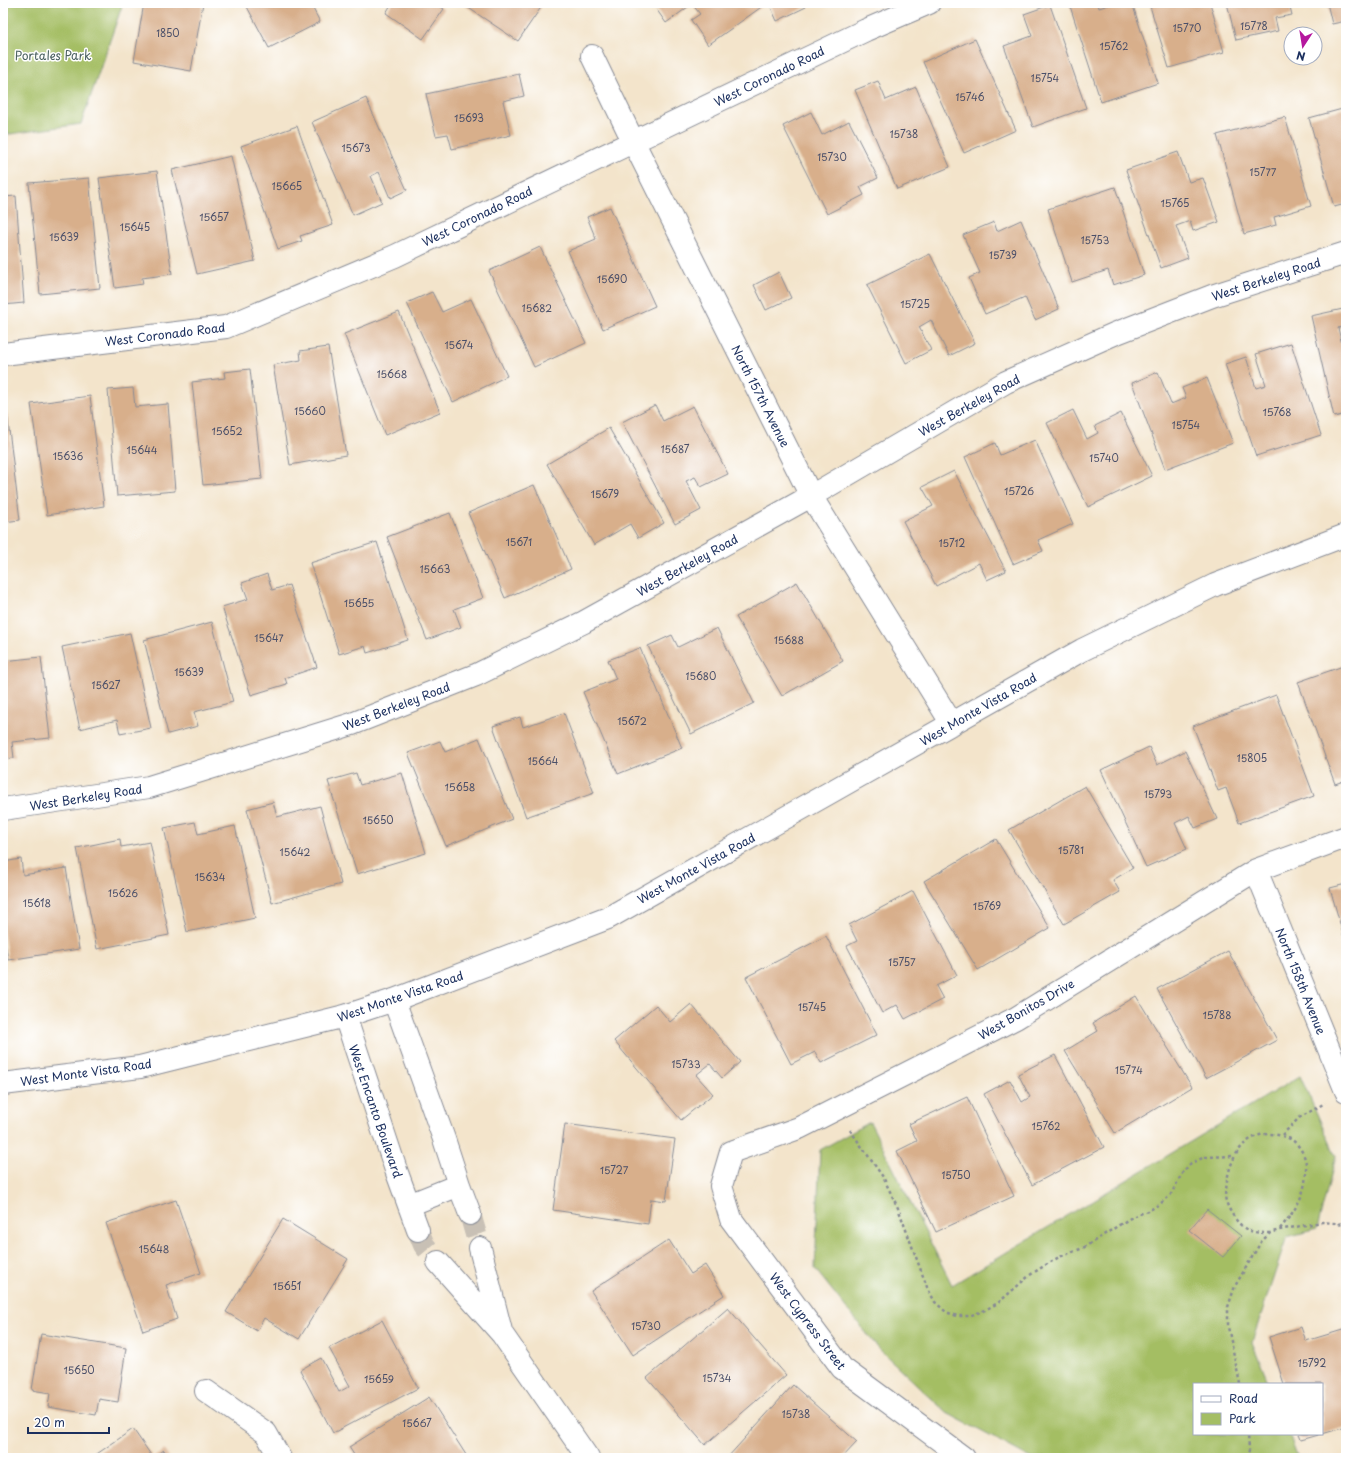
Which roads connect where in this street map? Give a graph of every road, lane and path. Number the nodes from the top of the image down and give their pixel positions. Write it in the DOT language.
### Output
graph roads {
  1 [pos="929,3"];
  2 [pos="592,56"];
  3 [pos="633,141"];
  4 [pos="1346,253"];
  5 [pos="3,354"];
  6 [pos="811,496"];
  7 [pos="1346,535"];
  8 [pos="952,724"];
  9 [pos="3,810"];
  10 [pos="1346,838"];
  11 [pos="1256,870"];
  12 [pos="394,1000"];
  13 [pos="345,1016"];
  14 [pos="3,1084"];
  15 [pos="1338,1096"];
  16 [pos="839,1108"];
  17 [pos="1282,1136"];
  18 [pos="1234,1156"];
  19 [pos="459,1185"];
  20 [pos="721,1186"];
  21 [pos="409,1205"];
  22 [pos="470,1214"];
  23 [pos="1346,1224"];
  24 [pos="418,1230"];
  25 [pos="1279,1230"];
  26 [pos="1270,1233"];
  27 [pos="480,1248"];
  28 [pos="438,1262"];
  29 [pos="502,1334"];
  30 [pos="1240,1383"];
  31 [pos="206,1391"];
  32 [pos="1248,1435"];
  33 [pos="280,1458"];
  34 [pos="588,1458"];
  35 [pos="964,1458"];
  36 [pos="1247,1458"];
  1 -- 3 [label="street, West Coronado Road"];
  2 -- 3 [label="street, North 157th Avenue"];
  3 -- 5 [label="street, West Coronado Road"];
  3 -- 6 [label="street, North 157th Avenue"];
  4 -- 6 [label="street, West Berkeley Road"];
  6 -- 8 [label="street, North 157th Avenue"];
  6 -- 9 [label="street, West Berkeley Road"];
  7 -- 8 [label="street, West Monte Vista Road"];
  8 -- 12 [label="street, West Monte Vista Road"];
  10 -- 11 [label="street, West Bonitos Drive"];
  11 -- 15 [label="street, North 158th Avenue"];
  11 -- 16 [label="street, West Bonitos Drive"];
  12 -- 13 [label="street, West Monte Vista Road"];
  12 -- 19 [label="street"];
  13 -- 14 [label="street, West Monte Vista Road"];
  13 -- 21 [label="street, West Encanto Boulevard"];
  15 -- 17 [label="path"];
  16 -- 18 [label="path"];
  16 -- 20 [label="street, West Bonitos Drive"];
  17 -- 18 [label="path"];
  17 -- 25 [label="path"];
  18 -- 26 [label="path"];
  19 -- 21 [label="street"];
  19 -- 22 [label="street"];
  20 -- 35 [label="street, West Cypress Street"];
  21 -- 24 [label="street, West Encanto Boulevard"];
  23 -- 25 [label="path"];
  25 -- 26 [label="path"];
  26 -- 30 [label="path"];
  27 -- 29 [label="street"];
  28 -- 29 [label="street"];
  29 -- 34 [label="street"];
  31 -- 33 [label="street"];
  32 -- 36 [label="path"];
}
